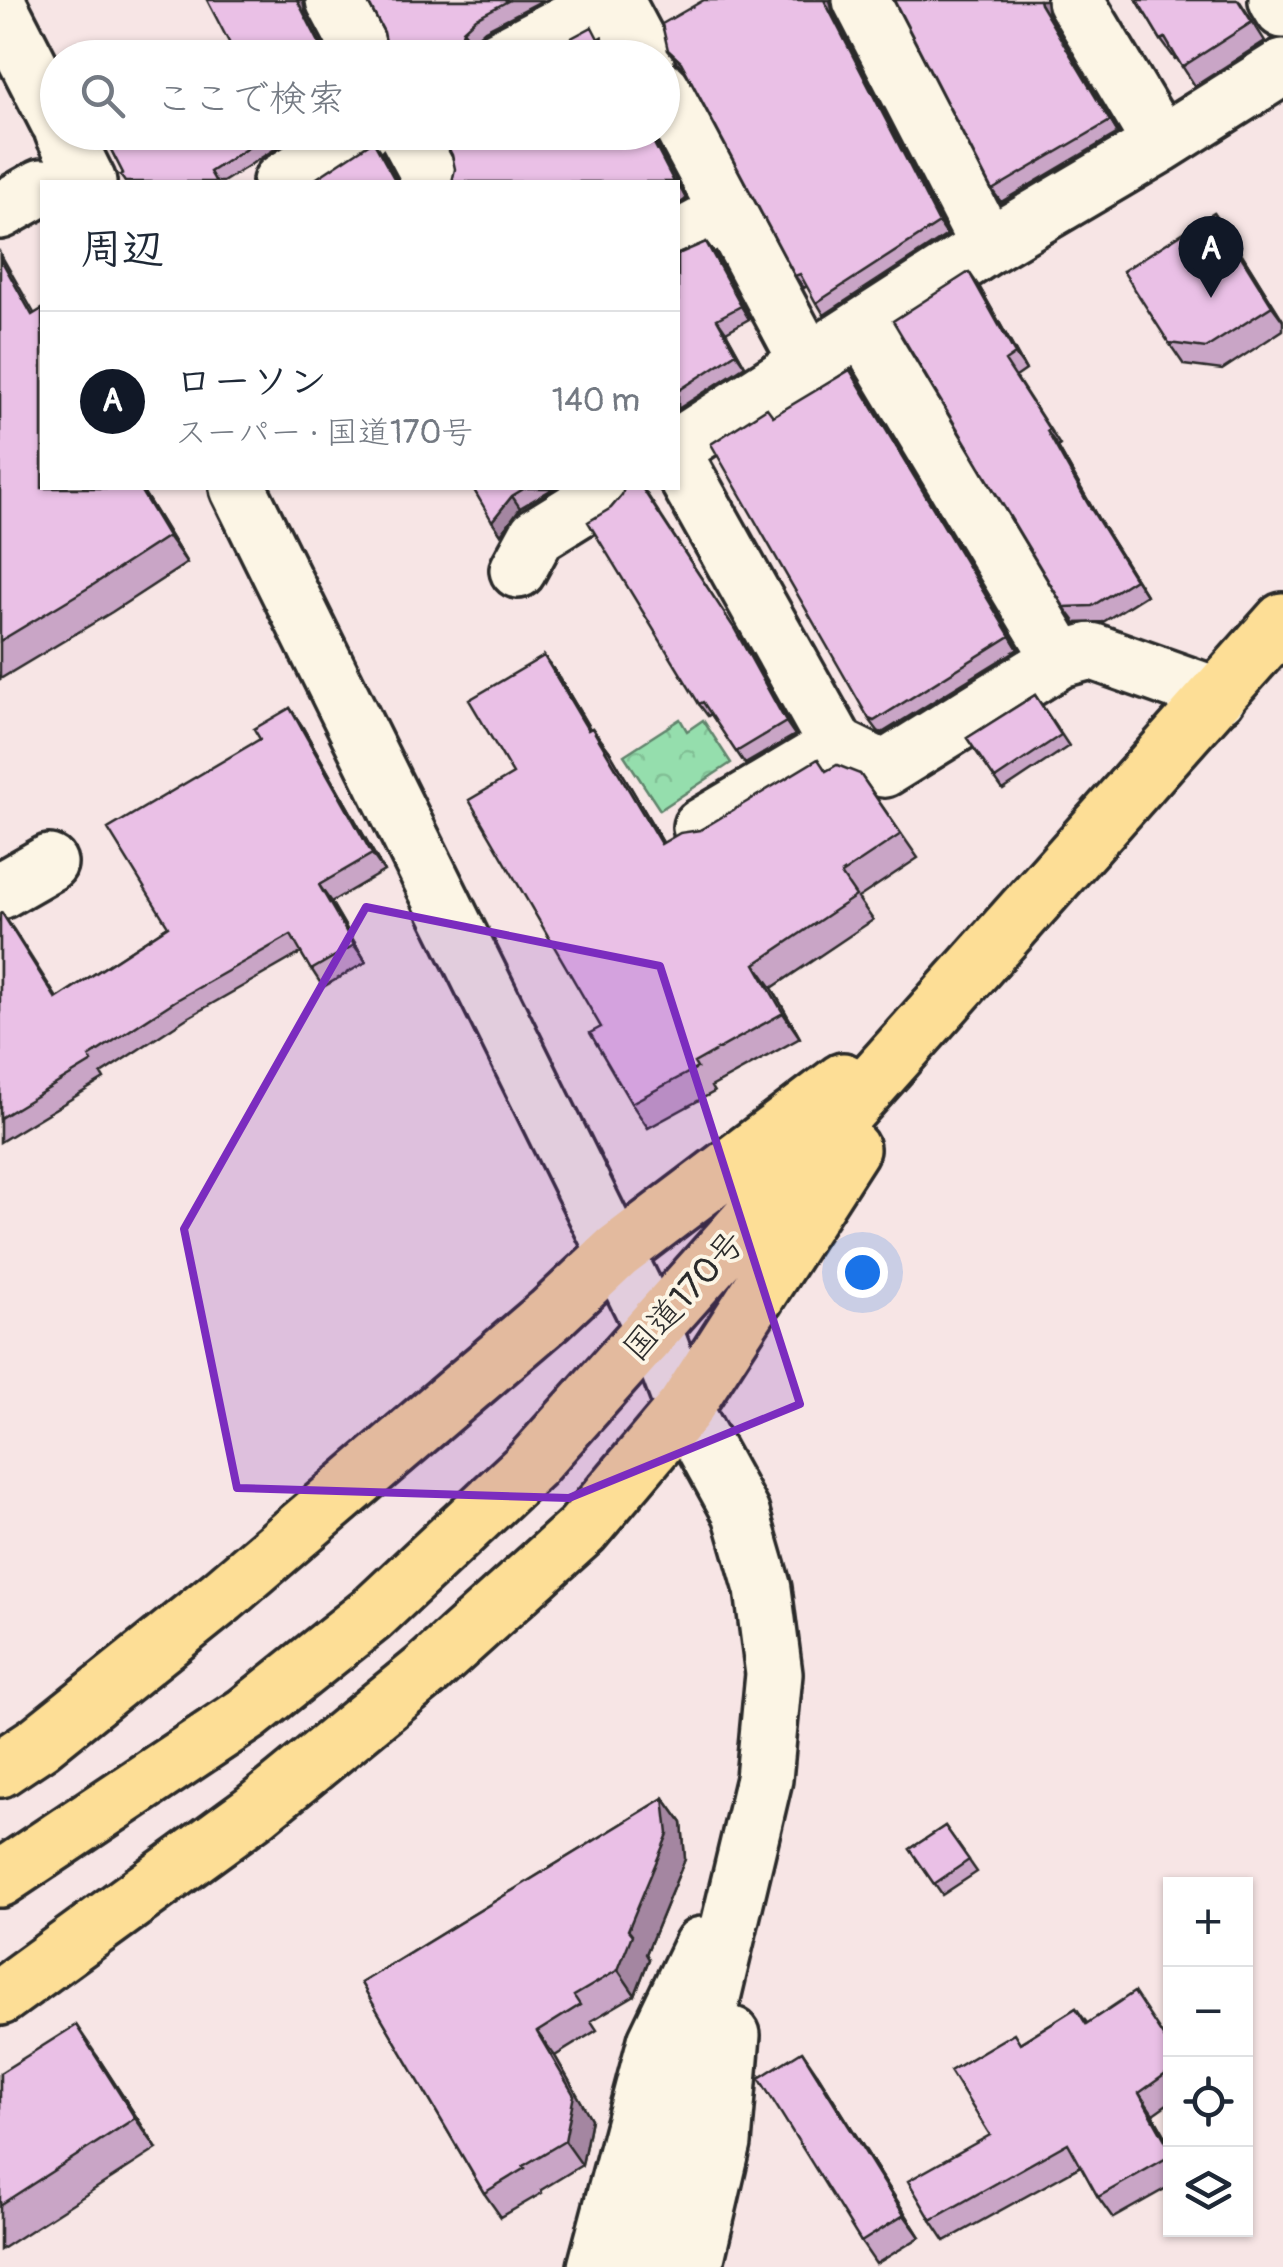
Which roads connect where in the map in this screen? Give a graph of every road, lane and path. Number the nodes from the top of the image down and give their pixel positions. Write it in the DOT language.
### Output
graph roads {
  1 [pos="334,0"];
  2 [pos="612,0"];
  3 [pos="860,0"];
  4 [pos="1075,0"];
  5 [pos="1277,0"];
  6 [pos="0,8"];
  7 [pos="1283,10"];
  8 [pos="356,40"];
  9 [pos="534,40"];
  10 [pos="635,40"];
  11 [pos="1283,67"];
  12 [pos="40,104"];
  13 [pos="680,123"];
  14 [pos="1162,144"];
  15 [pos="333,150"];
  16 [pos="416,150"];
  17 [pos="64,162"];
  18 [pos="284,180"];
  19 [pos="432,180"];
  20 [pos="0,210"];
  21 [pos="728,212"];
  22 [pos="680,238"];
  23 [pos="988,246"];
  24 [pos="862,327"];
  25 [pos="808,362"];
  26 [pos="680,445"];
  27 [pos="680,466"];
  28 [pos="239,490"];
  29 [pos="605,490"];
  30 [pos="518,570"];
  31 [pos="1283,621"];
  32 [pos="1062,659"];
  33 [pos="1218,696"];
  34 [pos="837,746"];
  35 [pos="701,827"];
  36 [pos="48,864"];
  37 [pos="0,891"];
  38 [pos="941,1007"];
  39 [pos="616,1252"];
  40 [pos="654,1330"];
  41 [pos="684,1409"];
  42 [pos="0,1770"];
  43 [pos="748,1848"];
  44 [pos="0,1879"];
  45 [pos="0,1997"];
  46 [pos="596,2267"];
  47 [pos="648,2267"];
  48 [pos="694,2267"];
  1 -- 8 [label="street"];
  2 -- 9 [label="street"];
  2 -- 10 [label="street"];
  3 -- 23 [label="street"];
  4 -- 14 [label="street"];
  5 -- 7 [label="street"];
  6 -- 12 [label="street"];
  11 -- 14 [label="street"];
  13 -- 21 [label="street"];
  14 -- 23 [label="street"];
  15 -- 18 [label="street"];
  16 -- 19 [label="street"];
  17 -- 20 [label="street"];
  21 -- 22 [label="street"];
  21 -- 25 [label="street"];
  23 -- 24 [label="street"];
  24 -- 25 [label="street"];
  24 -- 32 [label="street"];
  25 -- 26 [label="street"];
  27 -- 34 [label="street"];
  28 -- 39 [label="street"];
  29 -- 30 [label="street"];
  31 -- 33 [label="highway, 国道170号"];
  32 -- 33 [label="street"];
  32 -- 34 [label="street"];
  33 -- 38 [label="highway, 国道170号"];
  34 -- 35 [label="street"];
  36 -- 37 [label="street"];
  38 -- 39 [label="highway"];
  38 -- 40 [label="highway, 国道170号"];
  38 -- 41 [label="highway"];
  39 -- 40 [label="street"];
  39 -- 42 [label="highway"];
  40 -- 41 [label="street"];
  40 -- 44 [label="highway, 国道170号"];
  41 -- 43 [label="street"];
  41 -- 45 [label="highway"];
  43 -- 46 [label="street"];
  43 -- 47 [label="street"];
  43 -- 48 [label="street"];
}
